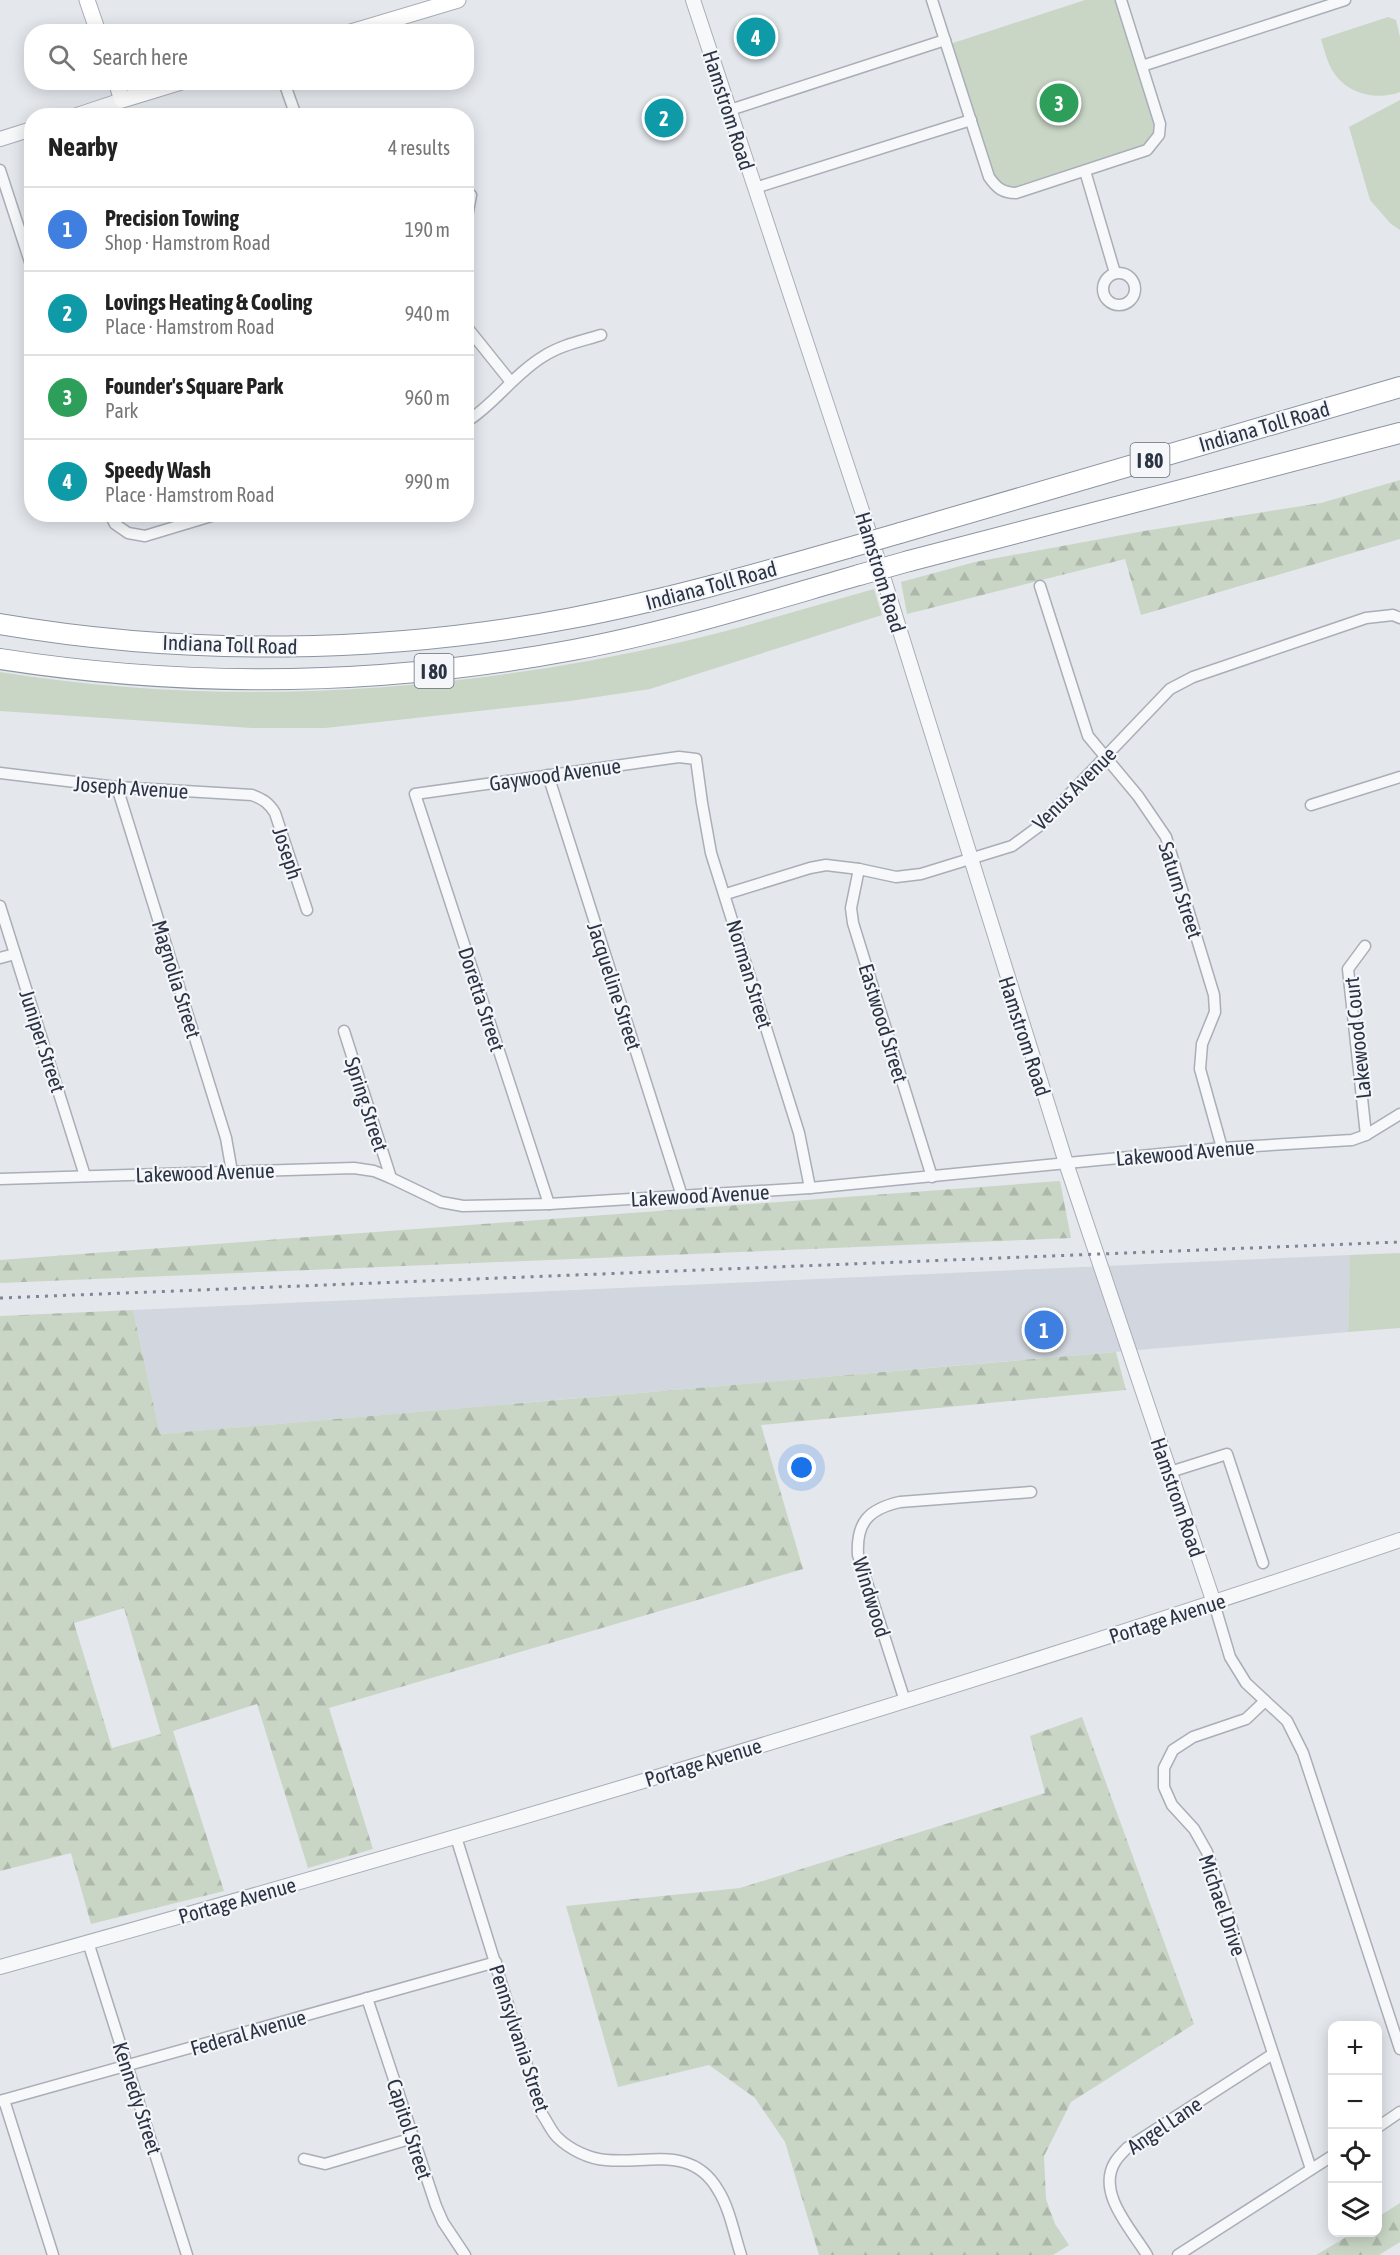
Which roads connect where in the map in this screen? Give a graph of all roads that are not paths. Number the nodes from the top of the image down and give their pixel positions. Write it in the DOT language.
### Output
graph roads {
  1 [pos="87,0"];
  2 [pos="458,0"];
  3 [pos="693,0"];
  4 [pos="932,0"];
  5 [pos="1121,0"];
  6 [pos="1345,0"];
  7 [pos="95,24"];
  8 [pos="378,24"];
  9 [pos="945,40"];
  10 [pos="1142,66"];
  11 [pos="119,90"];
  12 [pos="155,90"];
  13 [pos="288,90"];
  14 [pos="122,100"];
  15 [pos="98,108"];
  16 [pos="293,108"];
  17 [pos="730,111"];
  18 [pos="971,120"];
  19 [pos="24,132"];
  20 [pos="0,139"];
  21 [pos="0,170"];
  22 [pos="1085,171"];
  23 [pos="755,188"];
  24 [pos="24,244"];
  25 [pos="1115,273"];
  26 [pos="601,335"];
  27 [pos="474,336"];
  28 [pos="511,382"];
  29 [pos="1400,387"];
  30 [pos="474,417"];
  31 [pos="1400,433"];
  32 [pos="114,522"];
  33 [pos="191,522"];
  34 [pos="1040,586"];
  35 [pos="1400,618"];
  36 [pos="0,624"];
  37 [pos="0,659"];
  38 [pos="1104,758"];
  39 [pos="696,759"];
  40 [pos="0,773"];
  41 [pos="548,775"];
  42 [pos="1400,777"];
  43 [pos="117,787"];
  44 [pos="415,794"];
  45 [pos="263,799"];
  46 [pos="1311,805"];
  47 [pos="969,859"];
  48 [pos="859,869"];
  49 [pos="726,894"];
  50 [pos="0,906"];
  51 [pos="307,910"];
  52 [pos="1365,946"];
  53 [pos="15,954"];
  54 [pos="0,958"];
  55 [pos="344,1030"];
  56 [pos="1400,1114"];
  57 [pos="1366,1135"];
  58 [pos="1222,1148"];
  59 [pos="1066,1163"];
  60 [pos="232,1172"];
  61 [pos="85,1176"];
  62 [pos="932,1177"];
  63 [pos="391,1178"];
  64 [pos="0,1179"];
  65 [pos="810,1188"];
  66 [pos="682,1196"];
  67 [pos="549,1204"];
  68 [pos="1170,1472"];
  69 [pos="1031,1492"];
  70 [pos="1400,1540"];
  71 [pos="1263,1563"];
  72 [pos="1214,1603"];
  73 [pos="905,1701"];
  74 [pos="1265,1701"];
  75 [pos="456,1837"];
  76 [pos="88,1942"];
  77 [pos="496,1962"];
  78 [pos="0,1967"];
  79 [pos="367,1998"];
  80 [pos="1400,2049"];
  81 [pos="1273,2054"];
  82 [pos="128,2065"];
  83 [pos="2,2101"];
  84 [pos="1400,2112"];
  85 [pos="1382,2124"];
  86 [pos="413,2138"];
  87 [pos="1328,2158"];
  88 [pos="304,2159"];
  89 [pos="1311,2169"];
  90 [pos="53,2255"];
  91 [pos="187,2255"];
  92 [pos="465,2255"];
  93 [pos="741,2255"];
  94 [pos="1147,2255"];
  95 [pos="1178,2255"];
  1 -- 7 [label="main road"];
  2 -- 8 [label="main road"];
  3 -- 17 [label="street, Hamstrom Road"];
  4 -- 9 [label="street"];
  5 -- 10 [label="street"];
  6 -- 10 [label="street"];
  9 -- 17 [label="street"];
  9 -- 18 [label="street"];
  10 -- 22 [label="street"];
  11 -- 14 [label="main road"];
  12 -- 14 [label="main road"];
  13 -- 16 [label="street"];
  14 -- 15 [label="street"];
  17 -- 23 [label="street, Hamstrom Road"];
  18 -- 22 [label="street"];
  18 -- 23 [label="street"];
  19 -- 20 [label="street"];
  21 -- 24 [label="street"];
  22 -- 25 [label="street"];
  23 -- 47 [label="street, Hamstrom Road"];
  26 -- 28 [label="street"];
  27 -- 28 [label="street"];
  28 -- 30 [label="street"];
  29 -- 36 [label="highway, Indiana Toll Road / I 80, bridge"];
  31 -- 37 [label="highway, Indiana Toll Road / I 80, bridge"];
  32 -- 33 [label="street"];
  34 -- 38 [label="street, Saturn Street"];
  35 -- 38 [label="street, Venus Avenue"];
  38 -- 47 [label="street, Venus Avenue"];
  38 -- 58 [label="street, Saturn Street"];
  39 -- 41 [label="street, Gaywood Avenue"];
  39 -- 49 [label="street, Norman Street"];
  40 -- 43 [label="street, Joseph Avenue"];
  41 -- 44 [label="street, Gaywood Avenue"];
  41 -- 66 [label="street, Jacqueline Street"];
  42 -- 46 [label="street"];
  43 -- 45 [label="street, Joseph Avenue"];
  43 -- 60 [label="street, Magnolia Street"];
  44 -- 67 [label="street, Doretta Street"];
  45 -- 51 [label="street, Joseph"];
  47 -- 48 [label="street, Venus Avenue"];
  47 -- 59 [label="street, Hamstrom Road"];
  48 -- 49 [label="street, Venus Avenue"];
  48 -- 62 [label="street, Eastwood Street"];
  49 -- 65 [label="street, Norman Street"];
  50 -- 53 [label="street, Juniper Street"];
  52 -- 57 [label="street, Lakewood Court"];
  53 -- 54 [label="street"];
  53 -- 61 [label="street, Juniper Street"];
  55 -- 63 [label="street, Spring Street"];
  56 -- 57 [label="street, Lakewood Avenue"];
  57 -- 58 [label="street, Lakewood Avenue"];
  58 -- 59 [label="street, Lakewood Avenue"];
  59 -- 62 [label="street, Lakewood Avenue"];
  59 -- 68 [label="street, Hamstrom Road"];
  60 -- 61 [label="street, Lakewood Avenue"];
  60 -- 63 [label="street, Lakewood Avenue"];
  61 -- 64 [label="street, Lakewood Avenue"];
  62 -- 65 [label="street, Lakewood Avenue"];
  63 -- 67 [label="street, Lakewood Avenue"];
  65 -- 66 [label="street, Lakewood Avenue"];
  66 -- 67 [label="street, Lakewood Avenue"];
  68 -- 71 [label="street"];
  68 -- 72 [label="street, Hamstrom Road"];
  69 -- 73 [label="street, Windwood"];
  70 -- 72 [label="street, Portage Avenue"];
  72 -- 73 [label="street, Portage Avenue"];
  72 -- 74 [label="street, Hamstrom Road"];
  73 -- 75 [label="street, Portage Avenue"];
  74 -- 80 [label="street, Hamstrom Road"];
  74 -- 81 [label="street, Michael Drive"];
  75 -- 76 [label="street, Portage Avenue"];
  75 -- 77 [label="street, Pennsylvania Street"];
  76 -- 78 [label="street, Portage Avenue"];
  76 -- 82 [label="street, Kennedy Street"];
  77 -- 79 [label="street, Federal Avenue"];
  77 -- 93 [label="street, Pennsylvania Street"];
  79 -- 82 [label="street, Federal Avenue"];
  79 -- 86 [label="street, Capitol Street"];
  81 -- 89 [label="street, Michael Drive"];
  81 -- 94 [label="street, Angel Lane"];
  82 -- 83 [label="street, Federal Avenue"];
  82 -- 91 [label="street, Kennedy Street"];
  83 -- 90 [label="street"];
  84 -- 85 [label="street"];
  86 -- 88 [label="street"];
  86 -- 92 [label="street, Capitol Street"];
  87 -- 89 [label="street"];
  89 -- 95 [label="street"];
}
